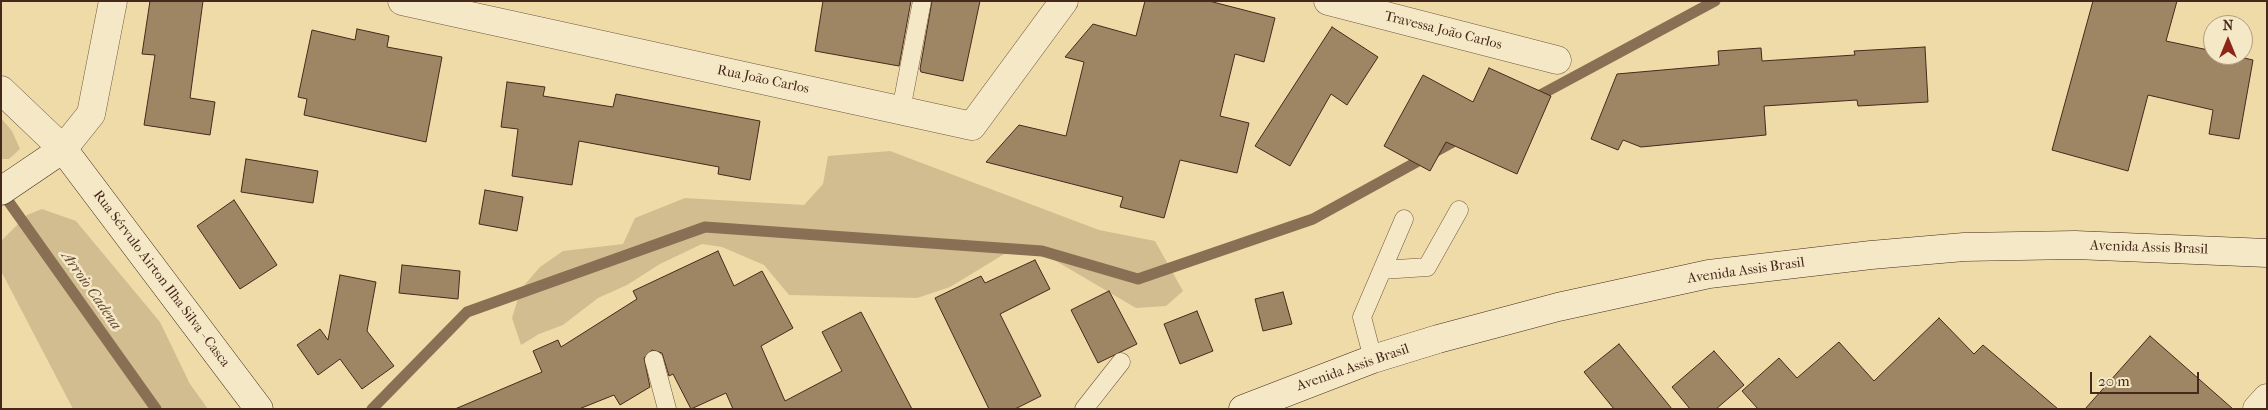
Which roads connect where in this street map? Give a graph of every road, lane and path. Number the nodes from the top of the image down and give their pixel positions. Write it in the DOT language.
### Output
graph roads {
  1 [pos="113,1"];
  2 [pos="402,1"];
  3 [pos="922,1"];
  4 [pos="1064,1"];
  5 [pos="1328,1"];
  6 [pos="1557,60"];
  7 [pos="1,90"];
  8 [pos="901,110"];
  9 [pos="54,156"];
  10 [pos="1,191"];
  11 [pos="1459,210"];
  12 [pos="1404,219"];
  13 [pos="2267,252"];
  14 [pos="1382,270"];
  15 [pos="1373,359"];
  16 [pos="654,360"];
  17 [pos="1121,362"];
  18 [pos="2267,398"];
  19 [pos="1261,405"];
  20 [pos="259,409"];
  21 [pos="667,409"];
  22 [pos="1084,409"];
  23 [pos="2257,409"];
  1 -- 9 [label="street"];
  2 -- 8 [label="street, Rua João Carlos"];
  3 -- 8 [label="lane"];
  4 -- 8 [label="street, Rua João Carlos"];
  5 -- 6 [label="street, Travessa João Carlos"];
  7 -- 9 [label="street, Rua Sérvulo Airton Ilha Silva - Casca"];
  9 -- 10 [label="street"];
  9 -- 20 [label="street, Rua Sérvulo Airton Ilha Silva - Casca"];
  11 -- 14 [label="lane"];
  12 -- 14 [label="lane"];
  13 -- 15 [label="street, Avenida Assis Brasil"];
  14 -- 15 [label="lane"];
  15 -- 19 [label="street, Avenida Assis Brasil"];
  16 -- 21 [label="lane"];
  17 -- 22 [label="lane"];
  18 -- 23 [label="street"];
}
